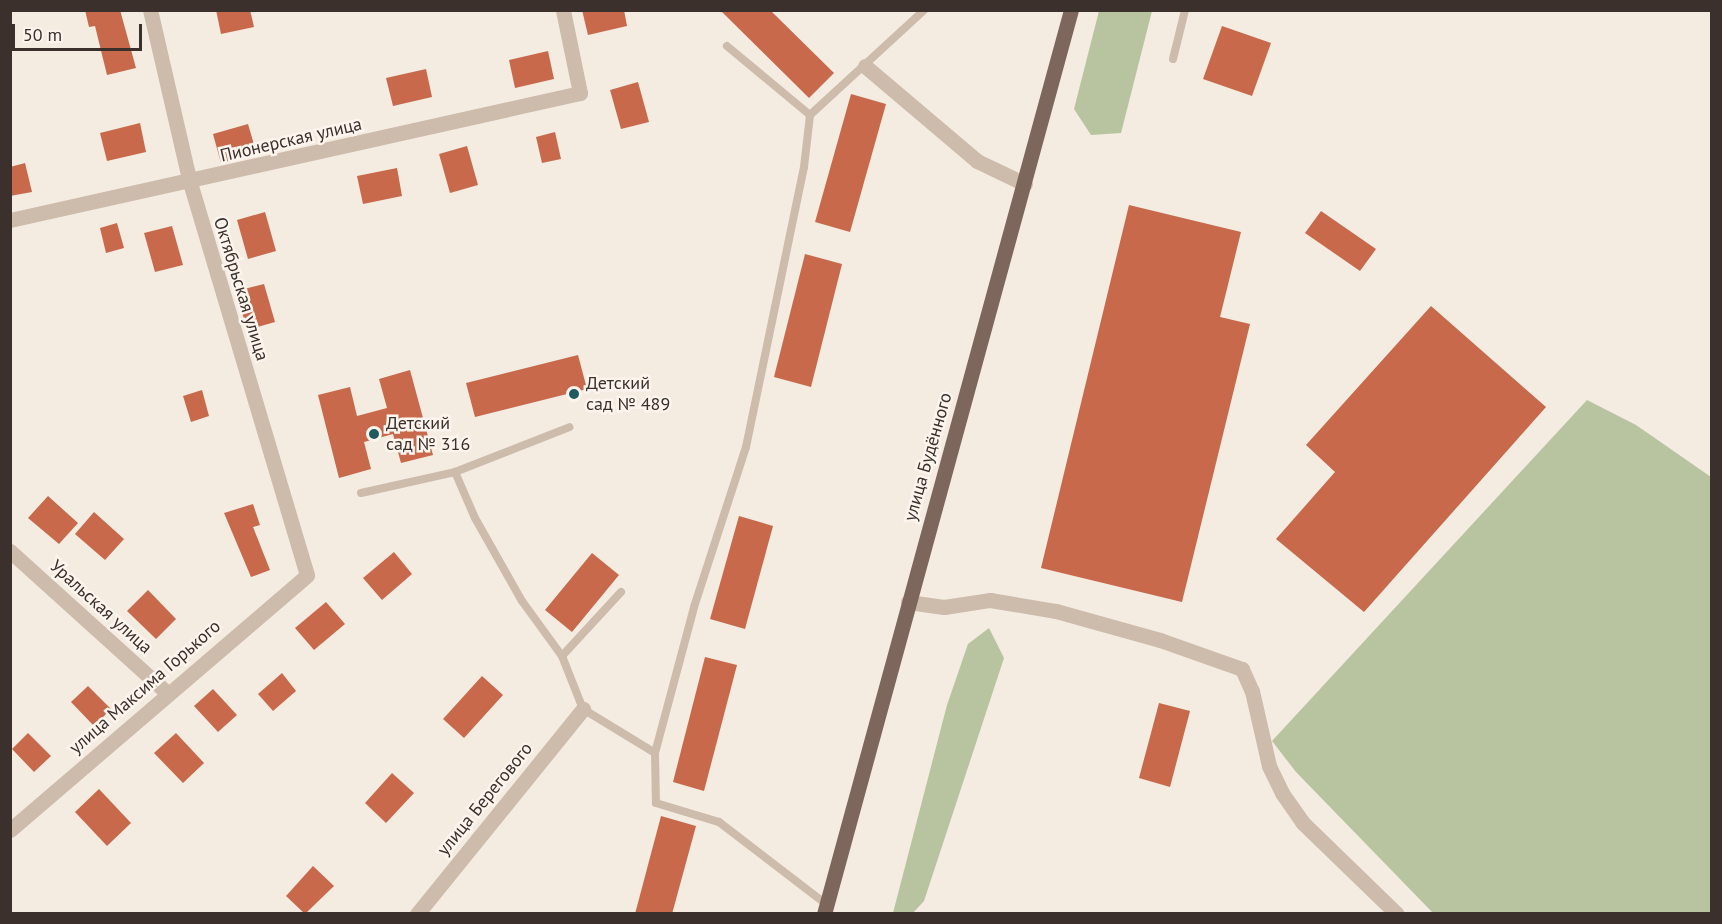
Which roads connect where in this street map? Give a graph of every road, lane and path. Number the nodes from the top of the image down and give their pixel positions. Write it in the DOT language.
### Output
graph roads {
  1 [pos="150,10"];
  2 [pos="563,10"];
  3 [pos="924,10"];
  4 [pos="1071,10"];
  5 [pos="1185,10"];
  6 [pos="727,46"];
  7 [pos="1173,59"];
  8 [pos="865,66"];
  9 [pos="810,116"];
  10 [pos="189,183"];
  11 [pos="1025,184"];
  12 [pos="10,220"];
  13 [pos="570,428"];
  14 [pos="455,471"];
  15 [pos="361,493"];
  16 [pos="10,551"];
  17 [pos="307,575"];
  18 [pos="621,592"];
  19 [pos="908,602"];
  20 [pos="562,656"];
  21 [pos="166,692"];
  22 [pos="583,709"];
  23 [pos="655,753"];
  24 [pos="10,830"];
  25 [pos="825,909"];
  26 [pos="417,914"];
  27 [pos="1397,914"];
  1 -- 10 [label="street, Октябрьская улица"];
  2 -- 10 [label="street, Пионерская улица"];
  3 -- 8 [label="lane"];
  4 -- 11 [label="main road, улица Будённого"];
  5 -- 7 [label="lane"];
  6 -- 9 [label="lane"];
  8 -- 9 [label="lane"];
  8 -- 11 [label="street"];
  9 -- 23 [label="lane"];
  10 -- 12 [label="street, Пионерская улица"];
  10 -- 17 [label="street, Октябрьская улица"];
  11 -- 19 [label="main road, улица Будённого"];
  13 -- 14 [label="lane"];
  14 -- 15 [label="lane"];
  14 -- 20 [label="lane"];
  16 -- 21 [label="street, Уральская улица"];
  17 -- 21 [label="street, улица Максима Горького"];
  18 -- 20 [label="lane"];
  19 -- 25 [label="main road, улица Будённого"];
  19 -- 27 [label="street"];
  20 -- 22 [label="lane"];
  21 -- 24 [label="street, улица Максима Горького"];
  22 -- 23 [label="lane"];
  22 -- 26 [label="street, улица Берегового"];
  23 -- 25 [label="lane"];
}
